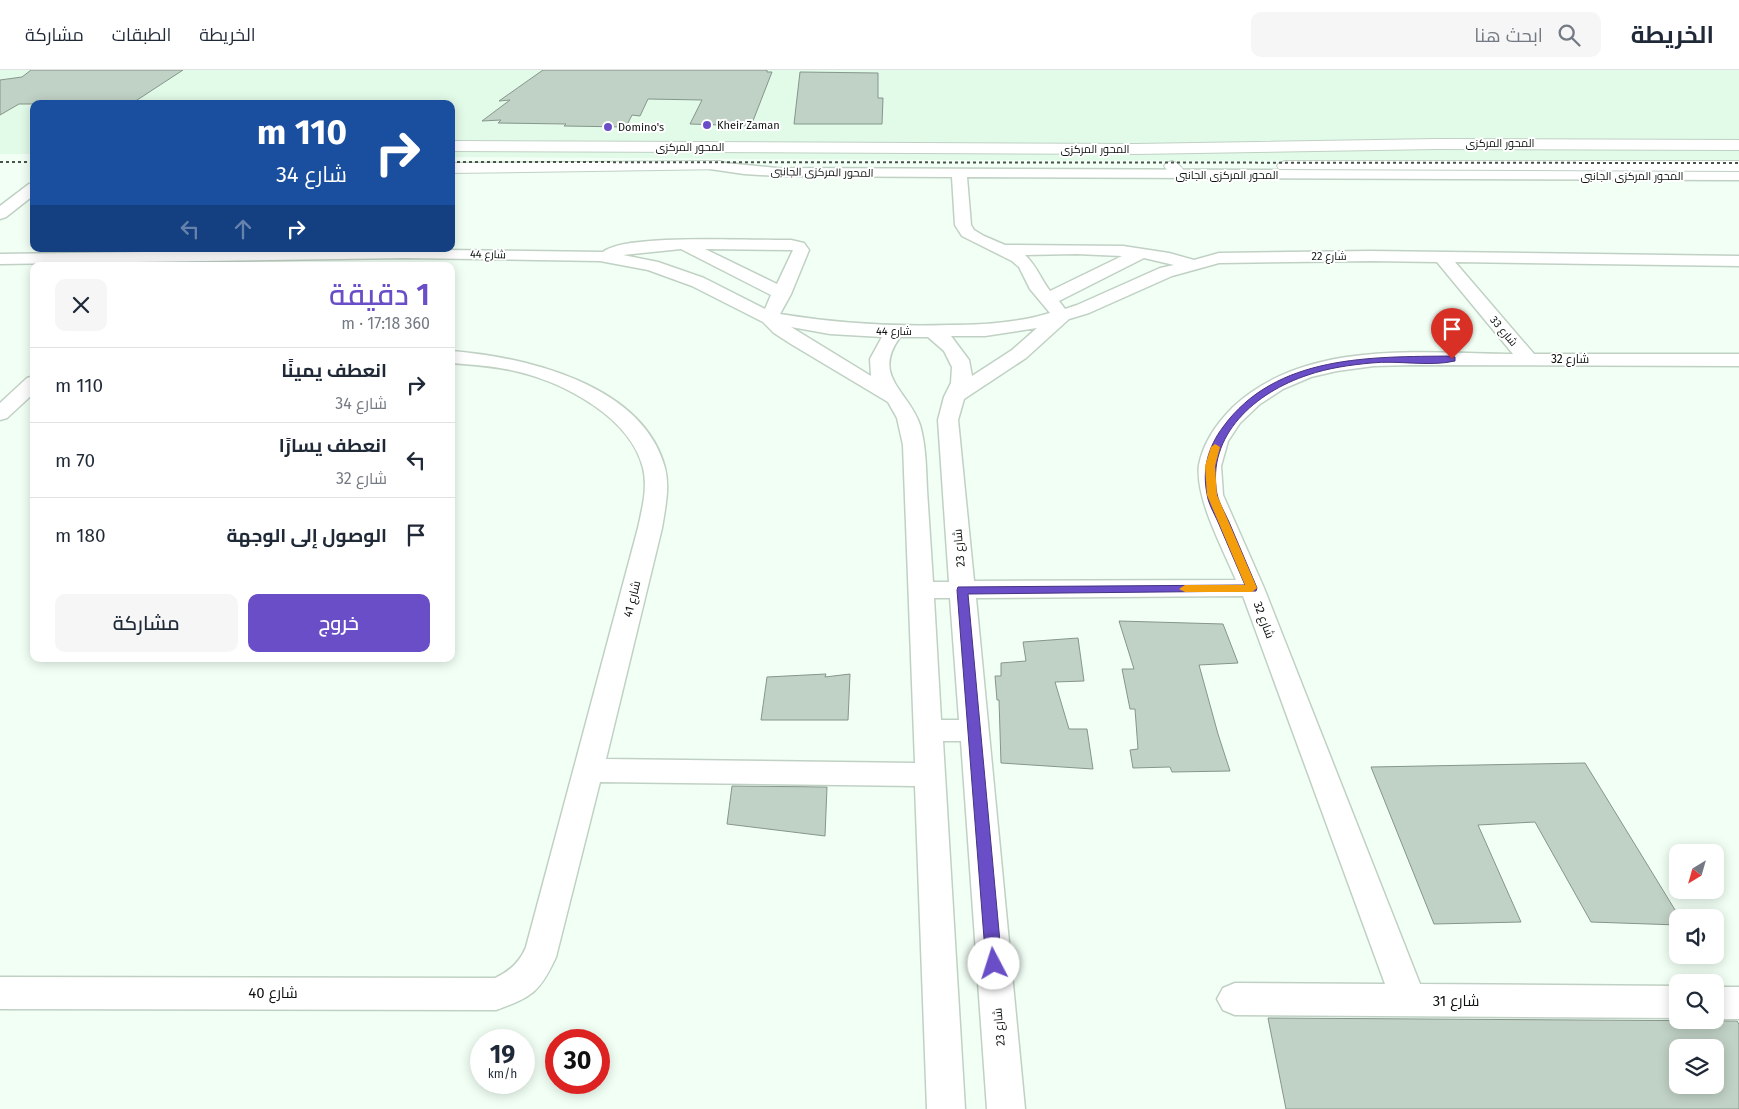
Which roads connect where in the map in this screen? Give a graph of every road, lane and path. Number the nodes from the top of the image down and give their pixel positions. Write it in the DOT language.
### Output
graph roads {
  1 [pos="1501,143"];
  2 [pos="1739,145"];
  3 [pos="455,146"];
  4 [pos="715,166"];
  5 [pos="1526,166"];
  6 [pos="1739,166"];
  7 [pos="455,168"];
  8 [pos="1175,170"];
  9 [pos="959,174"];
  10 [pos="1739,176"];
  11 [pos="30,190"];
  12 [pos="0,214"];
  13 [pos="684,245"];
  14 [pos="1006,250"];
  15 [pos="1143,252"];
  16 [pos="600,256"];
  17 [pos="1442,257"];
  18 [pos="0,259"];
  19 [pos="388,260"];
  20 [pos="1739,261"];
  21 [pos="1191,264"];
  22 [pos="782,294"];
  23 [pos="1048,299"];
  24 [pos="1062,316"];
  25 [pos="769,318"];
  26 [pos="932,331"];
  27 [pos="896,332"];
  28 [pos="455,357"];
  29 [pos="1528,359"];
  30 [pos="1738,360"];
  31 [pos="30,386"];
  32 [pos="955,396"];
  33 [pos="899,402"];
  34 [pos="0,414"];
  35 [pos="1252,588"];
  36 [pos="921,590"];
  37 [pos="962,590"];
  38 [pos="974,730"];
  39 [pos="928,731"];
  40 [pos="588,770"];
  41 [pos="930,775"];
  42 [pos="536,966"];
  43 [pos="0,993"];
  44 [pos="1235,999"];
  45 [pos="1409,1000"];
  46 [pos="1669,1002"];
  47 [pos="1724,1003"];
  48 [pos="1739,1003"];
  49 [pos="946,1109"];
  50 [pos="1006,1109"];
  1 -- 2 [label="main road, المحور المركزى"];
  1 -- 3 [label="main road, المحور المركزى"];
  1 -- 5 [label="main road"];
  4 -- 7 [label="main road, المحور المركزى"];
  4 -- 8 [label="main road, المحور المركزى"];
  4 -- 9 [label="street, المحور المركزى الجانبى"];
  5 -- 6 [label="main road, المحور المركزى"];
  5 -- 8 [label="main road, المحور المركزى"];
  8 -- 9 [label="street, المحور المركزى الجانبى"];
  8 -- 10 [label="street, المحور المركزى الجانبى"];
  9 -- 14 [label="street"];
  11 -- 12 [label="street"];
  13 -- 16 [label="street"];
  13 -- 22 [label="street"];
  13 -- 22 [label="street"];
  14 -- 15 [label="street"];
  14 -- 23 [label="street"];
  15 -- 21 [label="street"];
  15 -- 23 [label="street"];
  16 -- 19 [label="street, شارع 44"];
  16 -- 25 [label="street, شارع 44"];
  17 -- 20 [label="street, شارع 22"];
  17 -- 21 [label="street, شارع 22"];
  17 -- 29 [label="street, شارع 33"];
  18 -- 19 [label="street, شارع 44"];
  21 -- 24 [label="street, شارع 22"];
  22 -- 25 [label="street"];
  23 -- 24 [label="street"];
  24 -- 26 [label="street, شارع 22"];
  24 -- 32 [label="street"];
  25 -- 27 [label="street, شارع 44"];
  25 -- 33 [label="street"];
  26 -- 27 [label="street, شارع 44"];
  26 -- 32 [label="street, شارع 23"];
  27 -- 33 [label="street"];
  28 -- 40 [label="street, شارع 41"];
  29 -- 30 [label="street, شارع 32"];
  29 -- 35 [label="street, شارع 32"];
  31 -- 34 [label="street"];
  32 -- 37 [label="street, شارع 23"];
  33 -- 36 [label="street"];
  35 -- 37 [label="street"];
  35 -- 45 [label="street, شارع 32"];
  36 -- 37 [label="street"];
  36 -- 39 [label="street"];
  37 -- 38 [label="street, شارع 23"];
  38 -- 39 [label="street"];
  38 -- 50 [label="street, شارع 23"];
  39 -- 41 [label="street"];
  40 -- 41 [label="street"];
  40 -- 42 [label="street, شارع 41"];
  41 -- 49 [label="street"];
  42 -- 43 [label="street, شارع 40"];
  44 -- 45 [label="street, شارع 31"];
  45 -- 46 [label="street, شارع 31"];
  47 -- 48 [label="street"];
}
